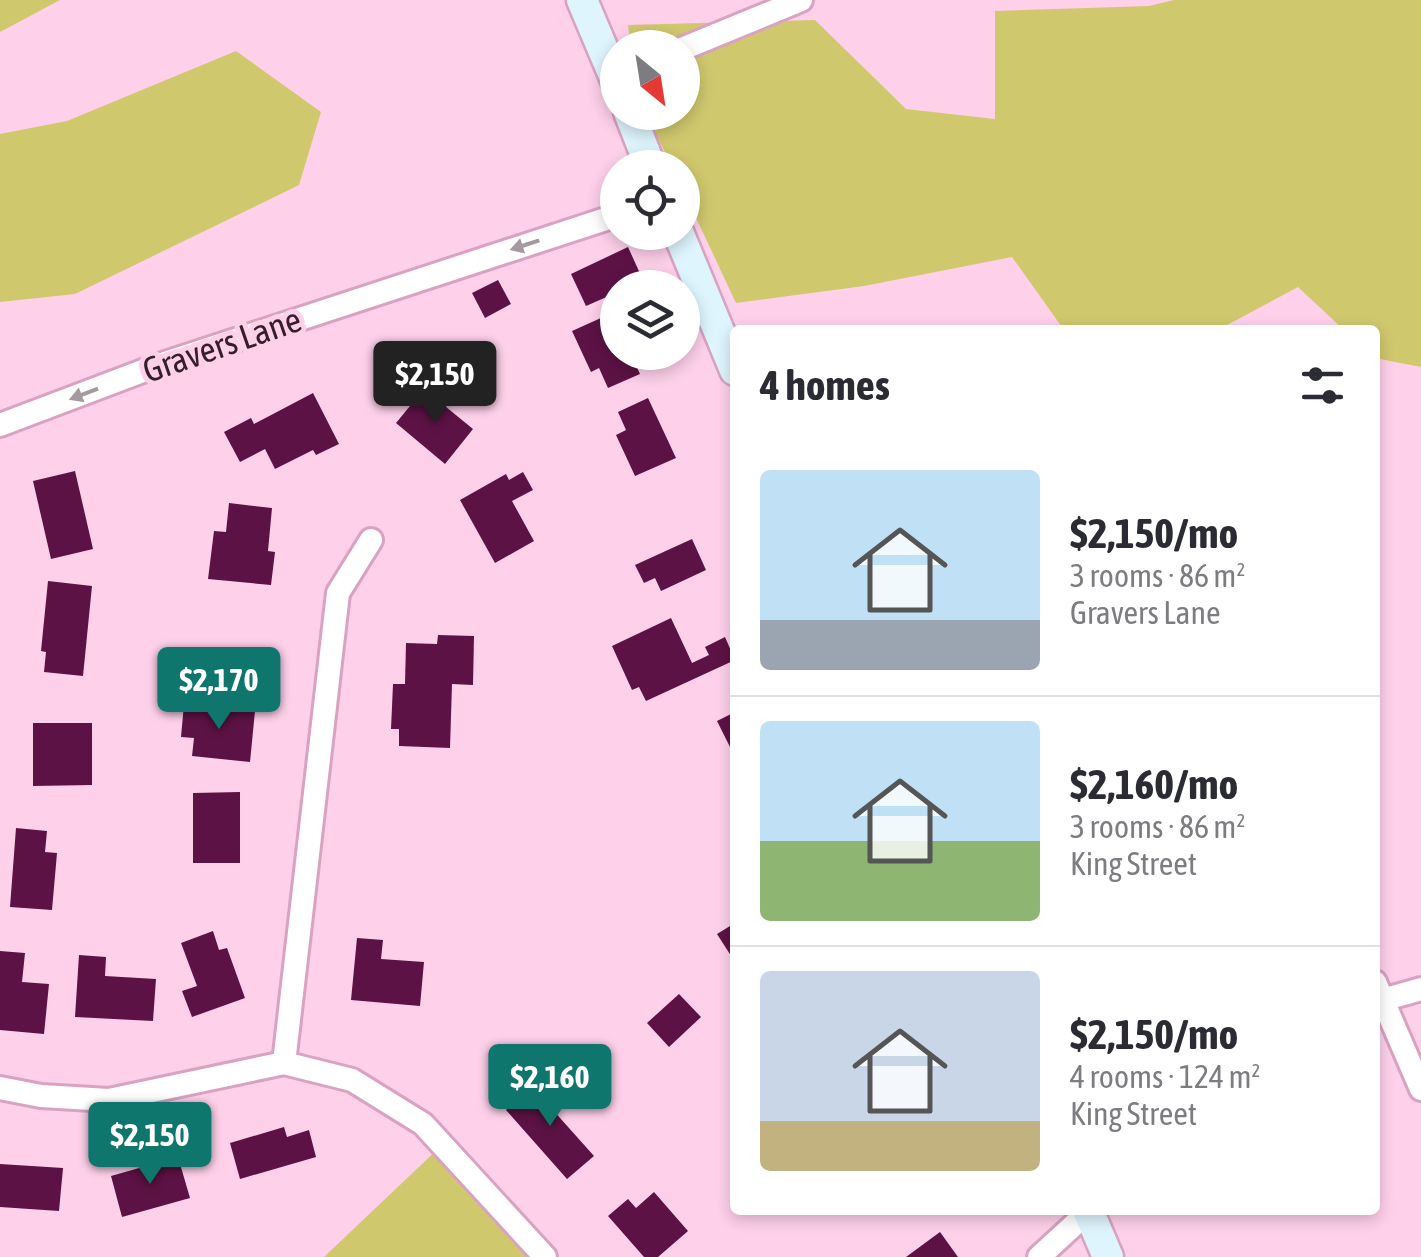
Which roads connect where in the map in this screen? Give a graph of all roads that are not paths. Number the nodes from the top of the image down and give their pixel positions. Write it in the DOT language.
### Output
graph roads {
  1 [pos="582,0"];
  2 [pos="801,0"];
  3 [pos="600,42"];
  4 [pos="700,42"];
  5 [pos="600,220"];
  6 [pos="685,250"];
  7 [pos="730,358"];
  8 [pos="0,425"];
  9 [pos="372,540"];
  10 [pos="1421,988"];
  11 [pos="1380,995"];
  12 [pos="1380,1001"];
  13 [pos="284,1064"];
  14 [pos="0,1088"];
  15 [pos="1421,1089"];
  16 [pos="1084,1215"];
  17 [pos="1091,1215"];
  18 [pos="545,1257"];
  19 [pos="1040,1257"];
  20 [pos="1108,1257"];
  1 -- 3 [label="street"];
  2 -- 4 [label="street"];
  5 -- 8 [label="street, Gravers Lane, one-way"];
  6 -- 7 [label="street"];
  9 -- 13 [label="street"];
  10 -- 11 [label="street"];
  12 -- 15 [label="street"];
  13 -- 14 [label="street"];
  13 -- 18 [label="street"];
  16 -- 19 [label="street"];
  17 -- 20 [label="street"];
}
